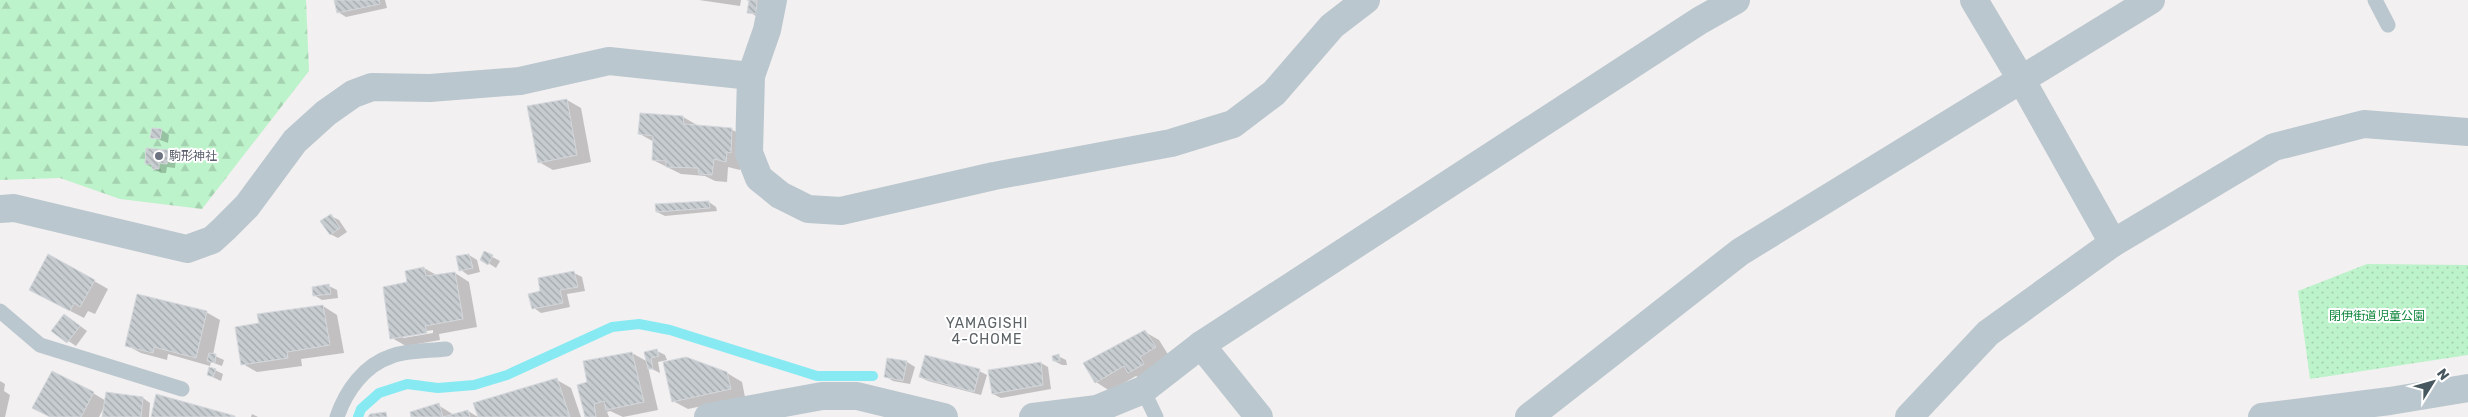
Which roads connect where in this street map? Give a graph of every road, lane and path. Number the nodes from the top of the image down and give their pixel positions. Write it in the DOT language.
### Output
graph roads {
  1 [pos="773,0"];
  2 [pos="1366,0"];
  3 [pos="1736,0"];
  4 [pos="1974,0"];
  5 [pos="2151,0"];
  6 [pos="2375,0"];
  7 [pos="2388,25"];
  8 [pos="751,76"];
  9 [pos="2021,79"];
  10 [pos="2468,132"];
  11 [pos="0,209"];
  12 [pos="2113,243"];
  13 [pos="0,311"];
  14 [pos="1201,345"];
  15 [pos="446,349"];
  16 [pos="2468,388"];
  17 [pos="182,389"];
  18 [pos="1131,401"];
  19 [pos="837,407"];
  20 [pos="2391,409"];
  21 [pos="2279,416"];
  22 [pos="337,417"];
  23 [pos="708,417"];
  24 [pos="944,417"];
  25 [pos="1033,417"];
  26 [pos="1156,417"];
  27 [pos="1259,417"];
  28 [pos="1529,417"];
  29 [pos="1909,417"];
  1 -- 8 [label="street"];
  2 -- 8 [label="street"];
  3 -- 14 [label="street"];
  4 -- 9 [label="street"];
  5 -- 9 [label="street"];
  6 -- 7 [label="lane"];
  8 -- 11 [label="street"];
  9 -- 12 [label="street"];
  9 -- 28 [label="street"];
  10 -- 12 [label="street"];
  12 -- 29 [label="street"];
  13 -- 17 [label="lane"];
  14 -- 18 [label="street"];
  14 -- 27 [label="street"];
  15 -- 22 [label="lane"];
  16 -- 20 [label="street"];
  18 -- 25 [label="street"];
  18 -- 26 [label="lane"];
  19 -- 23 [label="street"];
  19 -- 24 [label="street"];
  20 -- 21 [label="street"];
}
